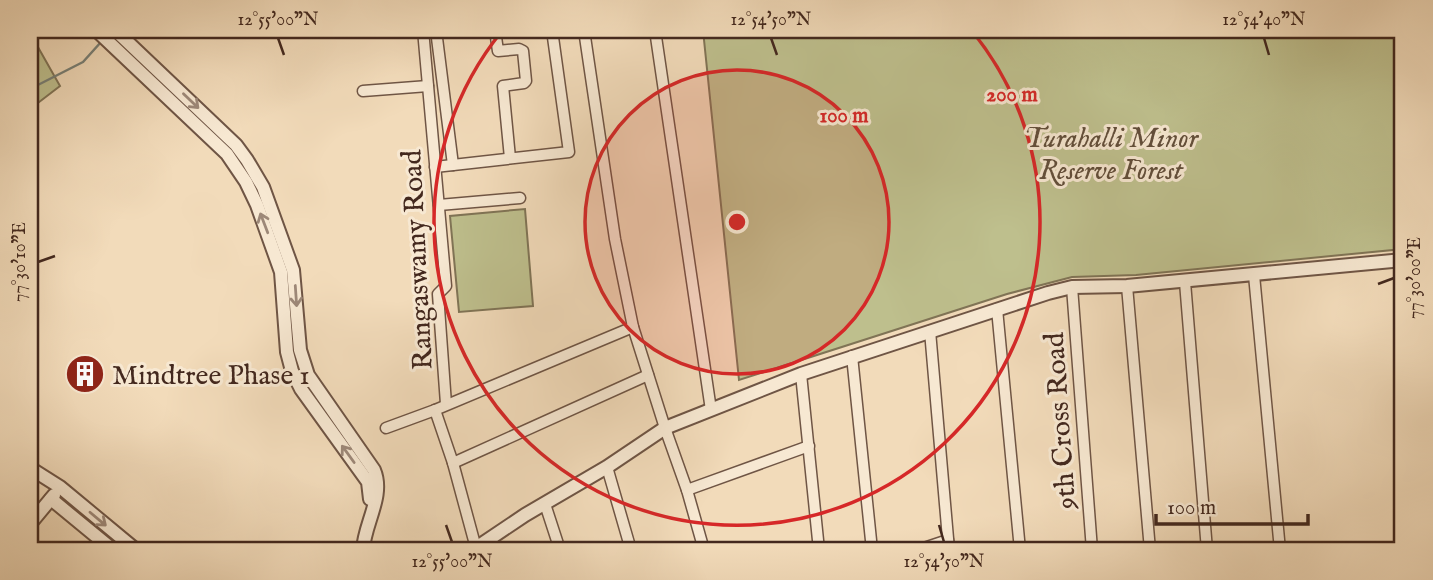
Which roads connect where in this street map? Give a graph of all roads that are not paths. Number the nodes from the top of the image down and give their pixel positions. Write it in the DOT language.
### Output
graph roads {
  1 [pos="96,30"];
  2 [pos="115,30"];
  3 [pos="424,30"];
  4 [pos="436,30"];
  5 [pos="495,30"];
  6 [pos="552,30"];
  7 [pos="583,30"];
  8 [pos="655,30"];
  9 [pos="136,58"];
  10 [pos="428,86"];
  11 [pos="362,91"];
  12 [pos="510,158"];
  13 [pos="453,165"];
  14 [pos="435,167"];
  15 [pos="520,198"];
  16 [pos="439,205"];
  17 [pos="1403,260"];
  18 [pos="1254,275"];
  19 [pos="1185,282"];
  20 [pos="1128,286"];
  21 [pos="1072,287"];
  22 [pos="997,309"];
  23 [pos="633,327"];
  24 [pos="930,331"];
  25 [pos="852,356"];
  26 [pos="801,374"];
  27 [pos="648,375"];
  28 [pos="446,404"];
  29 [pos="435,410"];
  30 [pos="711,410"];
  31 [pos="386,428"];
  32 [pos="665,428"];
  33 [pos="809,446"];
  34 [pos="453,463"];
  35 [pos="607,467"];
  36 [pos="30,468"];
  37 [pos="60,487"];
  38 [pos="687,490"];
  39 [pos="51,499"];
  40 [pos="545,504"];
  41 [pos="30,524"];
  42 [pos="494,544"];
  43 [pos="948,545"];
  44 [pos="475,549"];
  45 [pos="113,550"];
  46 [pos="136,550"];
  47 [pos="363,550"];
  48 [pos="560,550"];
  49 [pos="631,550"];
  50 [pos="704,550"];
  51 [pos="819,550"];
  52 [pos="872,550"];
  53 [pos="918,550"];
  54 [pos="1020,550"];
  55 [pos="1092,550"];
  56 [pos="1150,550"];
  57 [pos="1207,550"];
  58 [pos="1280,550"];
  1 -- 9 [label="street"];
  2 -- 9 [label="street"];
  3 -- 10 [label="street, Rangaswamy Road"];
  4 -- 13 [label="street"];
  5 -- 12 [label="street"];
  6 -- 12 [label="street"];
  7 -- 23 [label="street"];
  8 -- 30 [label="street"];
  9 -- 47 [label="street"];
  10 -- 11 [label="street"];
  10 -- 14 [label="street, Rangaswamy Road"];
  12 -- 13 [label="street"];
  13 -- 14 [label="street"];
  14 -- 16 [label="street, Rangaswamy Road"];
  15 -- 16 [label="street"];
  16 -- 28 [label="street, Rangaswamy Road"];
  17 -- 18 [label="street"];
  18 -- 19 [label="street"];
  18 -- 58 [label="street"];
  19 -- 20 [label="street"];
  19 -- 57 [label="street"];
  20 -- 21 [label="street"];
  20 -- 56 [label="street"];
  21 -- 22 [label="street"];
  21 -- 55 [label="street, 9th Cross Road"];
  22 -- 24 [label="street"];
  22 -- 54 [label="street"];
  23 -- 27 [label="street"];
  23 -- 28 [label="street"];
  24 -- 25 [label="street"];
  24 -- 43 [label="street"];
  25 -- 26 [label="street"];
  25 -- 52 [label="street"];
  26 -- 30 [label="street"];
  26 -- 33 [label="street"];
  27 -- 32 [label="street"];
  27 -- 34 [label="street"];
  28 -- 29 [label="street"];
  29 -- 31 [label="street"];
  29 -- 34 [label="street"];
  30 -- 32 [label="street"];
  32 -- 35 [label="street"];
  32 -- 38 [label="street"];
  33 -- 38 [label="street"];
  33 -- 51 [label="street"];
  34 -- 44 [label="street"];
  35 -- 40 [label="street"];
  35 -- 49 [label="street"];
  36 -- 37 [label="street"];
  37 -- 39 [label="street"];
  37 -- 46 [label="street, one-way"];
  38 -- 50 [label="street"];
  39 -- 41 [label="street"];
  39 -- 45 [label="street"];
  40 -- 42 [label="street"];
  40 -- 48 [label="street"];
  42 -- 44 [label="street"];
  43 -- 53 [label="street"];
}
